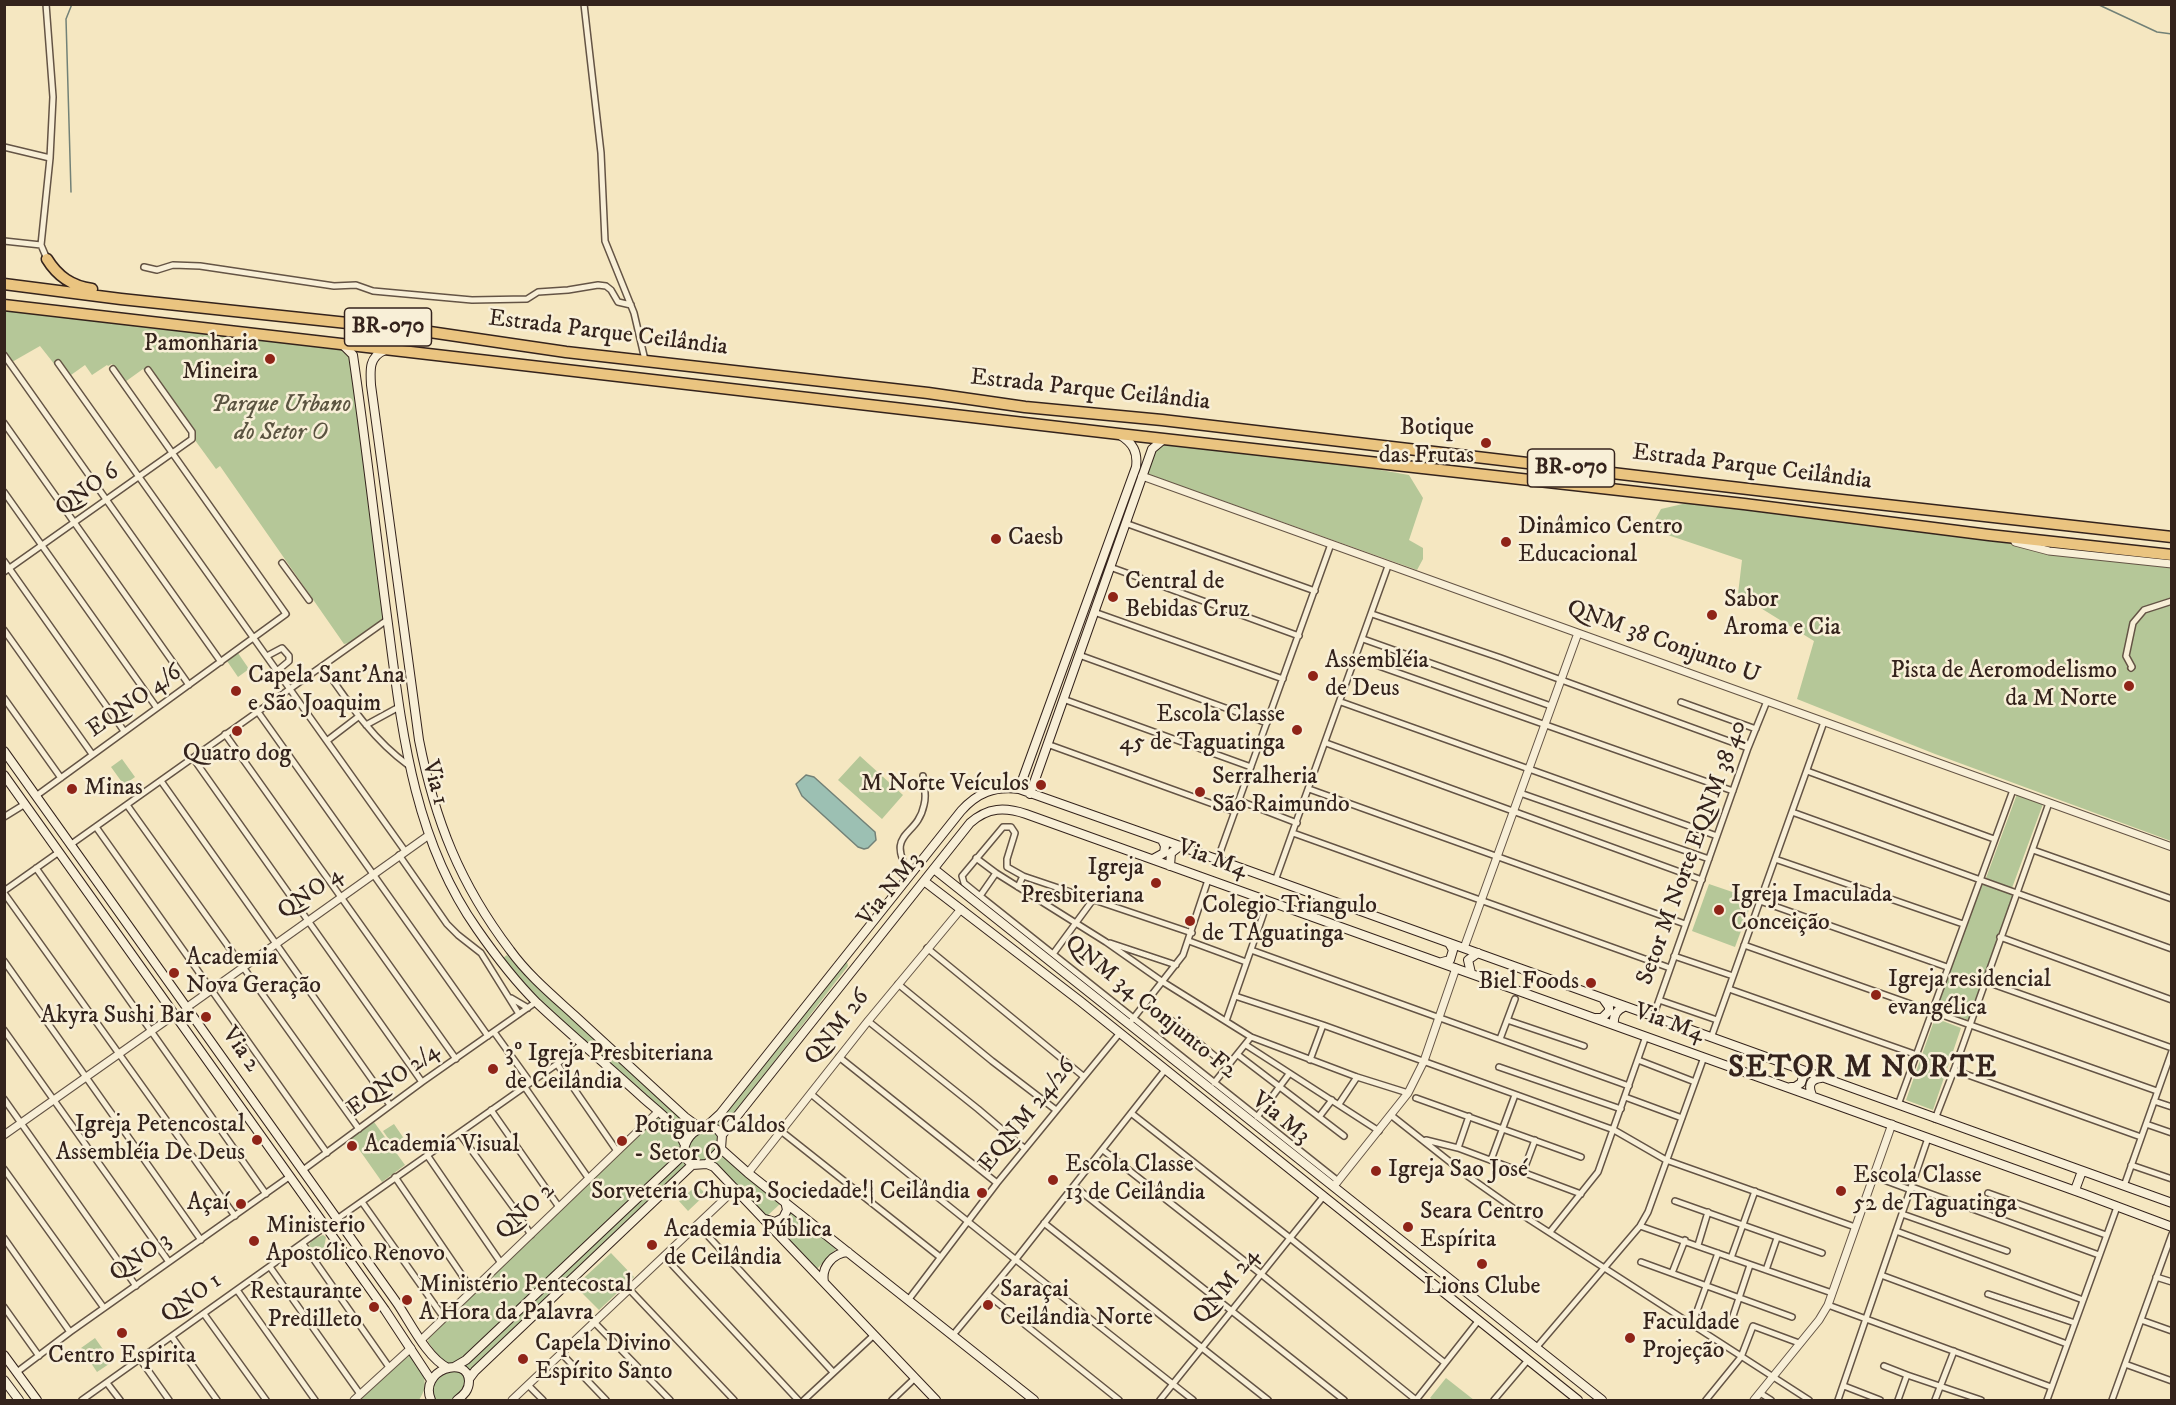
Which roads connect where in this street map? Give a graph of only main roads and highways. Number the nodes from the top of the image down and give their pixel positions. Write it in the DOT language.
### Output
graph roads {
  1 [pos="48,259"];
  2 [pos="4,284"];
  3 [pos="121,299"];
  4 [pos="156,303"];
  5 [pos="4,305"];
  6 [pos="119,318"];
  7 [pos="342,344"];
  8 [pos="387,350"];
  9 [pos="645,360"];
  10 [pos="638,378"];
  11 [pos="980,401"];
  12 [pos="978,417"];
  13 [pos="1119,434"];
  14 [pos="1165,439"];
  15 [pos="1394,447"];
  16 [pos="1390,464"];
  17 [pos="1141,471"];
  18 [pos="1748,488"];
  19 [pos="1744,504"];
  20 [pos="2159,535"];
  21 [pos="2172,537"];
  22 [pos="392,539"];
  23 [pos="376,540"];
  24 [pos="2172,542"];
  25 [pos="2172,552"];
  26 [pos="413,701"];
  27 [pos="404,740"];
  28 [pos="4,751"];
  29 [pos="1029,761"];
  30 [pos="1040,765"];
  31 [pos="4,776"];
  32 [pos="1019,789"];
  33 [pos="1030,794"];
  34 [pos="950,825"];
  35 [pos="958,837"];
  36 [pos="1162,840"];
  37 [pos="935,844"];
  38 [pos="1180,846"];
  39 [pos="947,851"];
  40 [pos="1153,860"];
  41 [pos="1170,866"];
  42 [pos="934,868"];
  43 [pos="924,881"];
  44 [pos="954,884"];
  45 [pos="945,897"];
  46 [pos="482,909"];
  47 [pos="120,913"];
  48 [pos="108,920"];
  49 [pos="129,926"];
  50 [pos="116,933"];
  51 [pos="1448,942"];
  52 [pos="488,945"];
  53 [pos="854,945"];
  54 [pos="1478,953"];
  55 [pos="865,954"];
  56 [pos="843,960"];
  57 [pos="501,961"];
  58 [pos="1440,962"];
  59 [pos="853,969"];
  60 [pos="1471,973"];
  61 [pos="536,980"];
  62 [pos="1088,991"];
  63 [pos="1604,1000"];
  64 [pos="1080,1001"];
  65 [pos="1620,1006"];
  66 [pos="1596,1018"];
  67 [pos="1614,1025"];
  68 [pos="1799,1070"];
  69 [pos="1174,1078"];
  70 [pos="1823,1078"];
  71 [pos="1789,1087"];
  72 [pos="1218,1094"];
  73 [pos="1812,1095"];
  74 [pos="257,1107"];
  75 [pos="245,1114"];
  76 [pos="265,1119"];
  77 [pos="254,1126"];
  78 [pos="704,1126"];
  79 [pos="722,1135"];
  80 [pos="684,1143"];
  81 [pos="721,1149"];
  82 [pos="683,1155"];
  83 [pos="1278,1161"];
  84 [pos="707,1164"];
  85 [pos="692,1166"];
  86 [pos="2082,1171"];
  87 [pos="1322,1178"];
  88 [pos="2075,1190"];
  89 [pos="784,1201"];
  90 [pos="2172,1203"];
  91 [pos="1337,1208"];
  92 [pos="764,1218"];
  93 [pos="1379,1222"];
  94 [pos="2172,1227"];
  95 [pos="848,1252"];
  96 [pos="824,1282"];
  97 [pos="1437,1287"];
  98 [pos="397,1303"];
  99 [pos="1481,1304"];
  100 [pos="385,1310"];
  101 [pos="406,1316"];
  102 [pos="394,1324"];
  103 [pos="4,1355"];
  104 [pos="1529,1361"];
  105 [pos="451,1367"];
  106 [pos="469,1379"];
  107 [pos="5,1380"];
  108 [pos="431,1380"];
  109 [pos="1581,1383"];
  110 [pos="467,1390"];
  111 [pos="1021,1390"];
  112 [pos="430,1396"];
  113 [pos="20,1401"];
  114 [pos="37,1401"];
  115 [pos="423,1401"];
  116 [pos="457,1401"];
  117 [pos="469,1401"];
  118 [pos="936,1401"];
  119 [pos="1026,1401"];
  120 [pos="1034,1401"];
  121 [pos="1578,1401"];
  122 [pos="1602,1401"];
  1 -- 4 [label="highway"];
  2 -- 3 [label="highway, Estrada Parque Ceilândia / BR-070"];
  3 -- 4 [label="highway, Estrada Parque Ceilândia / BR-070"];
  3 -- 6 [label="highway"];
  4 -- 9 [label="highway, Estrada Parque Ceilândia / BR-070"];
  5 -- 6 [label="highway, Estrada Parque Ceilândia / BR-070"];
  6 -- 7 [label="highway, Estrada Parque Ceilândia / BR-070"];
  7 -- 8 [label="highway, Estrada Parque Ceilândia / BR-070"];
  7 -- 23 [label="main road, Via 1"];
  8 -- 10 [label="highway, Estrada Parque Ceilândia / BR-070"];
  8 -- 22 [label="main road, Via 1"];
  9 -- 10 [label="highway"];
  9 -- 11 [label="highway, Estrada Parque Ceilândia / BR-070"];
  10 -- 12 [label="highway, Estrada Parque Ceilândia / BR-070"];
  11 -- 12 [label="highway"];
  11 -- 15 [label="highway, Estrada Parque Ceilândia / BR-070"];
  12 -- 13 [label="highway, Estrada Parque Ceilândia / BR-070"];
  13 -- 14 [label="highway, Estrada Parque Ceilândia / BR-070"];
  13 -- 17 [label="main road"];
  14 -- 16 [label="highway, Estrada Parque Ceilândia / BR-070"];
  14 -- 17 [label="main road"];
  15 -- 16 [label="highway"];
  15 -- 18 [label="highway, Estrada Parque Ceilândia / BR-070"];
  16 -- 19 [label="highway, Estrada Parque Ceilândia / BR-070"];
  17 -- 29 [label="main road"];
  17 -- 30 [label="main road"];
  18 -- 19 [label="highway"];
  18 -- 20 [label="highway, Estrada Parque Ceilândia / BR-070"];
  19 -- 25 [label="highway, Estrada Parque Ceilândia / BR-070"];
  20 -- 21 [label="highway, Estrada Parque Ceilândia / BR-070"];
  20 -- 24 [label="highway"];
  22 -- 23 [label="main road"];
  22 -- 26 [label="main road, Via 1"];
  23 -- 27 [label="main road, Via 1"];
  26 -- 27 [label="main road"];
  26 -- 46 [label="main road, Via 1"];
  27 -- 52 [label="main road, Via 1"];
  28 -- 47 [label="main road, Via 2"];
  29 -- 30 [label="main road"];
  29 -- 32 [label="main road"];
  30 -- 33 [label="main road"];
  31 -- 48 [label="main road, Via 2"];
  32 -- 33 [label="main road, Via NM3"];
  32 -- 34 [label="main road, Via NM3"];
  33 -- 36 [label="main road, Via M4"];
  34 -- 35 [label="main road"];
  34 -- 37 [label="main road, Via NM3"];
  35 -- 39 [label="main road, Via NM3"];
  35 -- 40 [label="main road, Via NM3"];
  36 -- 38 [label="main road, Via M4"];
  36 -- 40 [label="main road"];
  37 -- 39 [label="main road"];
  37 -- 53 [label="main road, Via NM3"];
  38 -- 41 [label="main road"];
  38 -- 51 [label="main road, Via M4"];
  39 -- 42 [label="main road, Via NM3"];
  40 -- 41 [label="main road, Via M4"];
  41 -- 58 [label="main road, Via M4"];
  42 -- 43 [label="main road, Via NM3"];
  42 -- 44 [label="main road, Via M3"];
  43 -- 45 [label="main road"];
  43 -- 55 [label="main road, Via NM3"];
  44 -- 45 [label="main road"];
  44 -- 62 [label="main road, Via M3"];
  45 -- 64 [label="main road"];
  46 -- 52 [label="main road"];
  46 -- 61 [label="main road, Via 1"];
  47 -- 48 [label="main road"];
  47 -- 49 [label="main road, Via 2"];
  48 -- 50 [label="main road, Via 2"];
  49 -- 50 [label="main road"];
  49 -- 74 [label="main road, Via 2"];
  50 -- 75 [label="main road, Via 2"];
  51 -- 54 [label="main road, Via M4"];
  51 -- 58 [label="main road"];
  52 -- 57 [label="main road, Via 1"];
  53 -- 55 [label="main road"];
  53 -- 56 [label="main road, Via NM3"];
  54 -- 60 [label="main road"];
  54 -- 63 [label="main road, Via M4"];
  55 -- 59 [label="main road, Via NM3"];
  56 -- 59 [label="main road"];
  56 -- 78 [label="main road, Via NM3"];
  57 -- 61 [label="main road"];
  57 -- 80 [label="main road, Via 1"];
  58 -- 60 [label="main road, Via M4"];
  59 -- 79 [label="main road, Via NM3"];
  60 -- 66 [label="main road, Via M4"];
  61 -- 78 [label="main road, Via 1"];
  62 -- 64 [label="main road"];
  62 -- 72 [label="main road, Via M3"];
  63 -- 65 [label="main road, Via M4"];
  63 -- 66 [label="main road"];
  64 -- 69 [label="main road"];
  65 -- 67 [label="main road"];
  65 -- 68 [label="main road, Via M4"];
  66 -- 67 [label="main road, Via M4"];
  67 -- 71 [label="main road, Via M4"];
  68 -- 70 [label="main road, Via M4"];
  68 -- 71 [label="main road"];
  69 -- 72 [label="main road"];
  69 -- 83 [label="main road"];
  70 -- 73 [label="main road"];
  70 -- 86 [label="main road, Via M4"];
  71 -- 73 [label="main road, Via M4"];
  72 -- 87 [label="main road, Via M3"];
  73 -- 88 [label="main road, Via M4"];
  74 -- 75 [label="main road"];
  74 -- 76 [label="main road, Via 2"];
  75 -- 77 [label="main road, Via 2"];
  76 -- 77 [label="main road"];
  76 -- 98 [label="main road, Via 2"];
  77 -- 100 [label="main road, Via 2"];
  78 -- 79 [label="main road"];
  78 -- 80 [label="main road"];
  79 -- 81 [label="main road"];
  80 -- 82 [label="main road"];
  81 -- 84 [label="main road"];
  81 -- 89 [label="main road"];
  82 -- 85 [label="main road"];
  82 -- 105 [label="main road"];
  83 -- 87 [label="main road"];
  83 -- 91 [label="main road"];
  84 -- 85 [label="main road"];
  84 -- 92 [label="main road"];
  85 -- 106 [label="main road"];
  86 -- 88 [label="main road"];
  86 -- 90 [label="main road, Via M4"];
  87 -- 93 [label="main road, Via M3"];
  88 -- 94 [label="main road, Via M4"];
  89 -- 92 [label="main road"];
  89 -- 95 [label="main road"];
  91 -- 93 [label="main road"];
  91 -- 97 [label="main road"];
  92 -- 96 [label="main road"];
  93 -- 99 [label="main road, Via M3"];
  95 -- 96 [label="main road"];
  95 -- 111 [label="main road"];
  96 -- 118 [label="main road"];
  97 -- 99 [label="main road"];
  97 -- 104 [label="main road"];
  98 -- 100 [label="main road"];
  98 -- 101 [label="main road, Via 2"];
  99 -- 109 [label="main road, Via M3"];
  100 -- 102 [label="main road, Via 2"];
  101 -- 102 [label="main road"];
  101 -- 105 [label="main road, Via 2"];
  102 -- 108 [label="main road, Via 2"];
  103 -- 114 [label="main road"];
  104 -- 109 [label="main road"];
  104 -- 121 [label="main road"];
  105 -- 106 [label="main road, Via 2"];
  105 -- 108 [label="main road"];
  106 -- 110 [label="main road"];
  107 -- 113 [label="main road"];
  108 -- 112 [label="main road"];
  109 -- 122 [label="main road, Via M3"];
  110 -- 116 [label="main road"];
  110 -- 117 [label="main road"];
  111 -- 119 [label="main road"];
  111 -- 120 [label="main road"];
  112 -- 115 [label="main road"];
}
